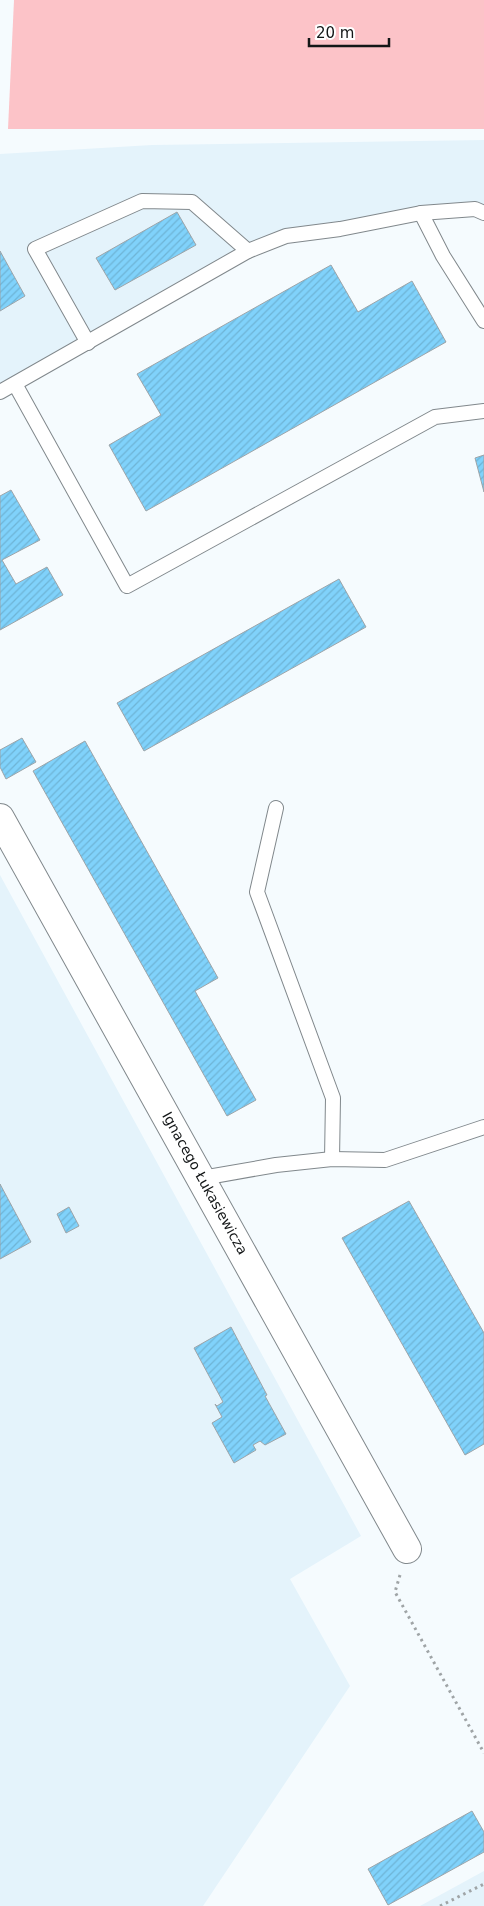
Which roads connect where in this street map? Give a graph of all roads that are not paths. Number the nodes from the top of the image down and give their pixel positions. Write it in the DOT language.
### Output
graph roads {
  1 [pos="484,212"];
  2 [pos="421,213"];
  3 [pos="248,251"];
  4 [pos="484,321"];
  5 [pos="88,343"];
  6 [pos="15,384"];
  7 [pos="0,392"];
  8 [pos="484,412"];
  9 [pos="276,808"];
  10 [pos="0,818"];
  11 [pos="484,1127"];
  12 [pos="332,1158"];
  13 [pos="202,1178"];
  14 [pos="407,1549"];
  1 -- 2 [label="lane"];
  2 -- 3 [label="lane"];
  2 -- 4 [label="lane"];
  3 -- 5 [label="lane"];
  3 -- 5 [label="lane"];
  5 -- 6 [label="lane"];
  6 -- 7 [label="lane"];
  6 -- 8 [label="lane"];
  9 -- 12 [label="lane"];
  10 -- 13 [label="street, Ignacego Łukasiewicza"];
  11 -- 12 [label="lane"];
  12 -- 13 [label="lane"];
  13 -- 14 [label="street, Ignacego Łukasiewicza"];
}
